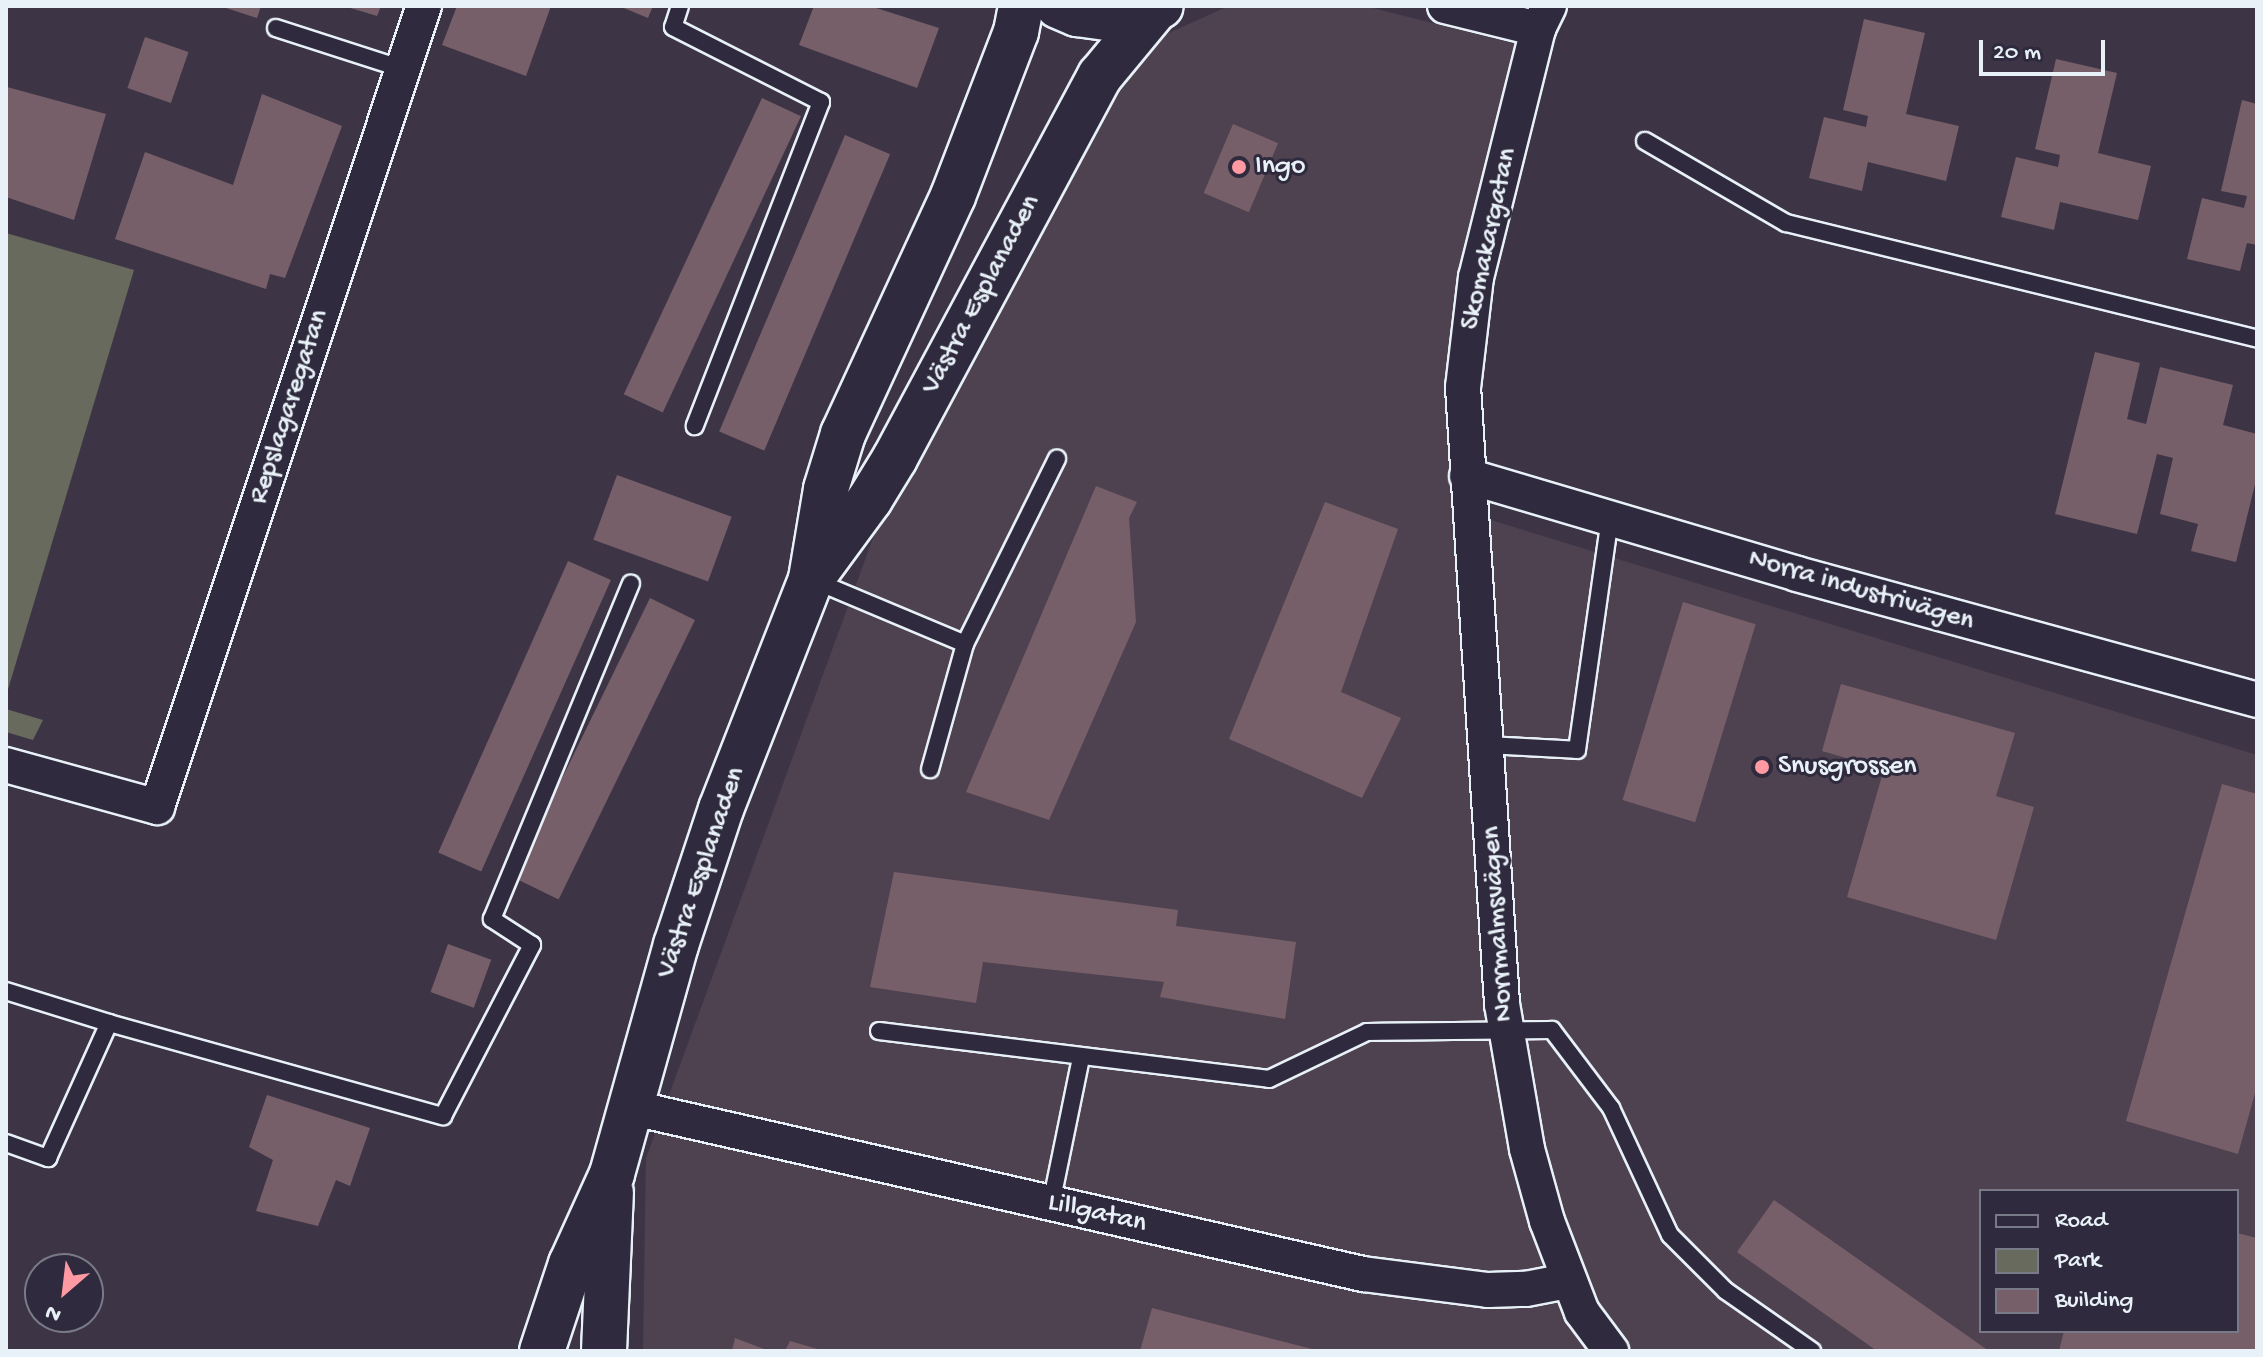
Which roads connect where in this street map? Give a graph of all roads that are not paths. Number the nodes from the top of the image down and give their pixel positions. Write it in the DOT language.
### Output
graph roads {
  1 [pos="424,6"];
  2 [pos="680,6"];
  3 [pos="1021,6"];
  4 [pos="1058,6"];
  5 [pos="1445,6"];
  6 [pos="1157,9"];
  7 [pos="1544,18"];
  8 [pos="276,28"];
  9 [pos="403,69"];
  10 [pos="1645,141"];
  11 [pos="2257,339"];
  12 [pos="695,426"];
  13 [pos="1057,459"];
  14 [pos="1467,476"];
  15 [pos="1610,519"];
  16 [pos="811,579"];
  17 [pos="631,584"];
  18 [pos="965,644"];
  19 [pos="2257,700"];
  20 [pos="1486,745"];
  21 [pos="6,765"];
  22 [pos="930,769"];
  23 [pos="6,991"];
  24 [pos="109,1023"];
  25 [pos="1506,1030"];
  26 [pos="879,1031"];
  27 [pos="1081,1058"];
  28 [pos="629,1107"];
  29 [pos="6,1143"];
  30 [pos="612,1174"];
  31 [pos="1051,1204"];
  32 [pos="1567,1281"];
  33 [pos="542,1351"];
  34 [pos="604,1351"];
  35 [pos="1611,1351"];
  36 [pos="1812,1351"];
  1 -- 9 [label="street, Repslagaregatan"];
  2 -- 12 [label="lane"];
  3 -- 16 [label="street, Västra Esplanaden"];
  4 -- 6 [label="street"];
  5 -- 7 [label="street"];
  6 -- 16 [label="street, Västra Esplanaden"];
  7 -- 14 [label="street, Skomakargatan"];
  8 -- 9 [label="lane"];
  9 -- 21 [label="street, Repslagaregatan"];
  10 -- 11 [label="lane"];
  13 -- 18 [label="lane"];
  14 -- 15 [label="street, Norra industrivägen"];
  14 -- 20 [label="street, Norrmalmsvägen"];
  15 -- 19 [label="street, Norra industrivägen"];
  15 -- 20 [label="lane"];
  16 -- 18 [label="lane"];
  16 -- 28 [label="street, Västra Esplanaden"];
  17 -- 24 [label="lane"];
  18 -- 22 [label="lane"];
  20 -- 25 [label="street, Norrmalmsvägen"];
  23 -- 24 [label="lane"];
  24 -- 29 [label="lane"];
  25 -- 27 [label="lane"];
  25 -- 32 [label="street, Norrmalmsvägen"];
  25 -- 36 [label="lane"];
  26 -- 27 [label="lane"];
  27 -- 31 [label="lane"];
  28 -- 30 [label="street, Västra Esplanaden"];
  28 -- 31 [label="street, Lillgatan"];
  30 -- 33 [label="street, Västra Esplanaden"];
  30 -- 34 [label="street, Västra Esplanaden"];
  31 -- 32 [label="street, Lillgatan"];
  32 -- 35 [label="street, Norrmalmsvägen"];
}
